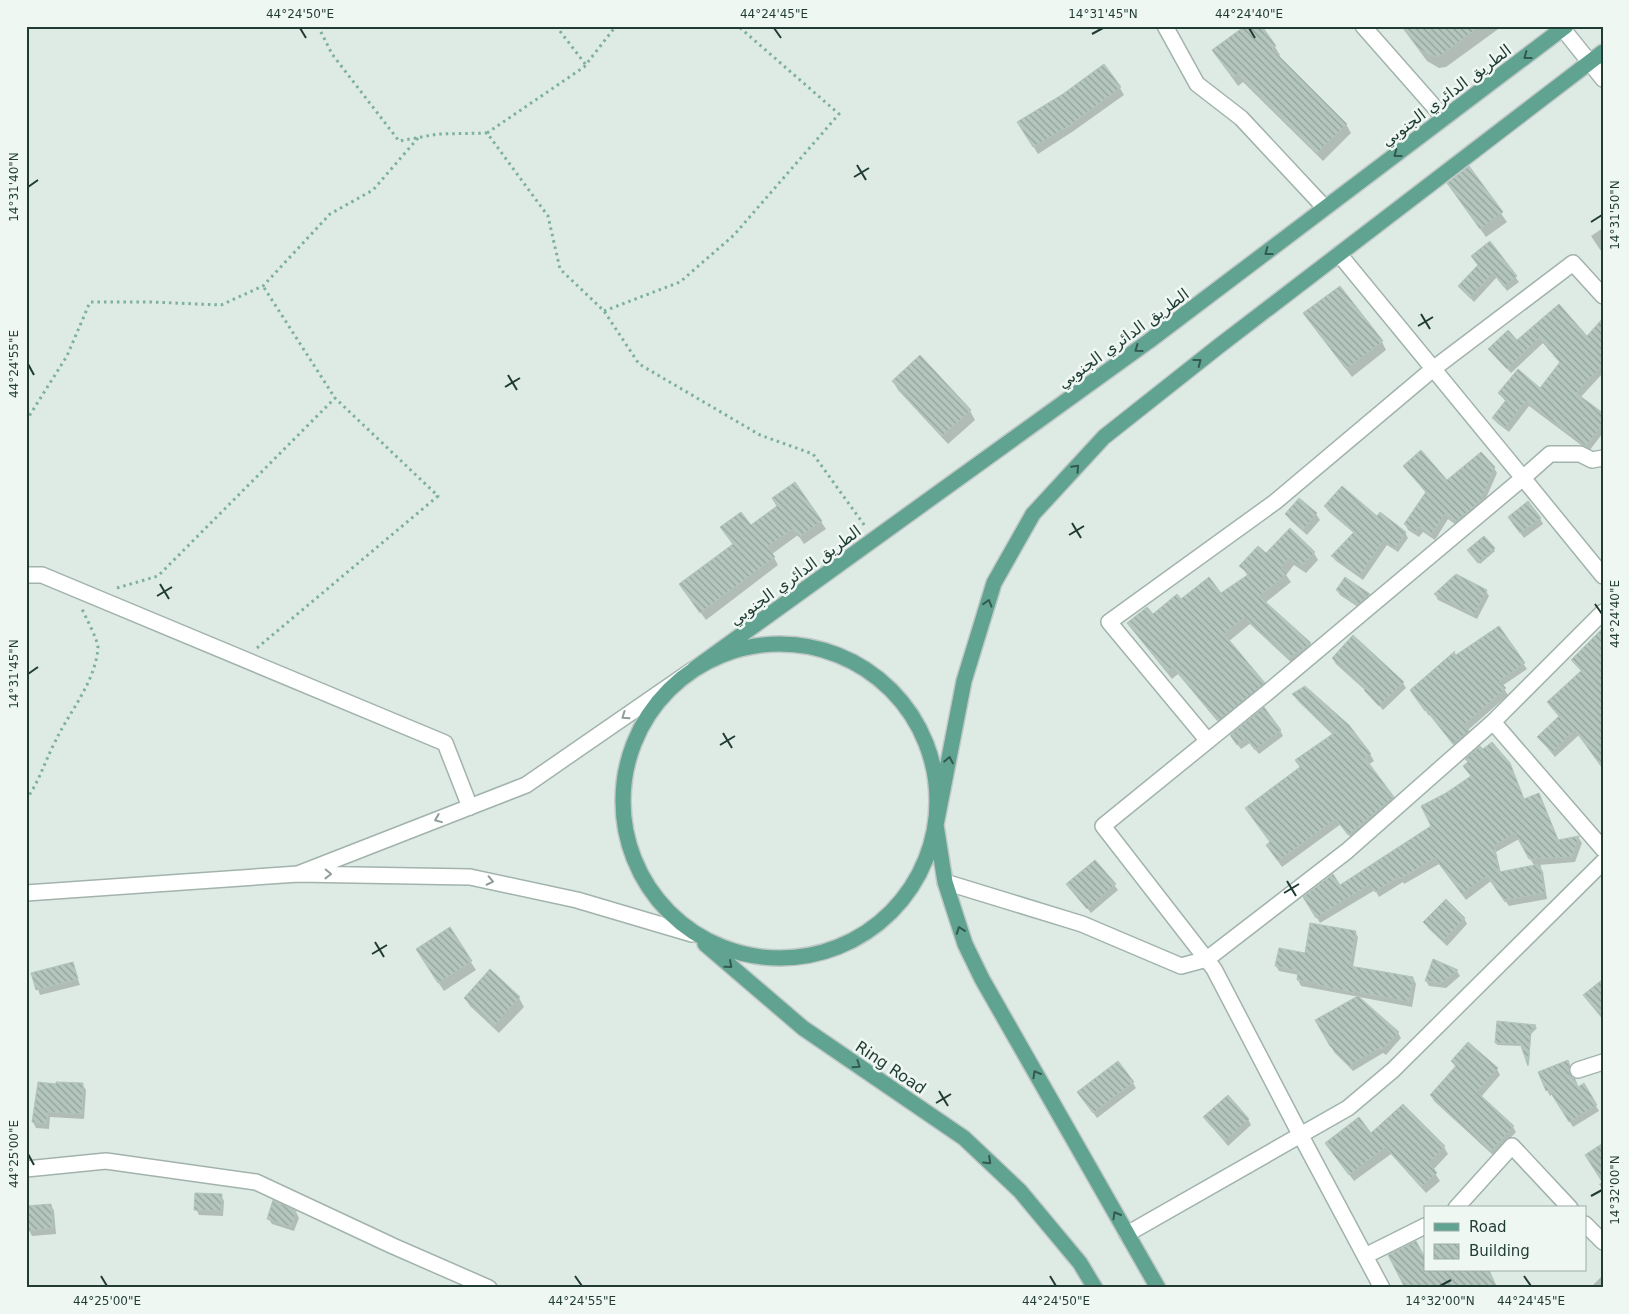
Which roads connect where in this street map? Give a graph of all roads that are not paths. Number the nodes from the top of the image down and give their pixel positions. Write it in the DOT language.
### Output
graph roads {
  1 [pos="1165,26"];
  2 [pos="1363,26"];
  3 [pos="1562,27"];
  4 [pos="1603,52"];
  5 [pos="1588,63"];
  6 [pos="1603,79"];
  7 [pos="1444,118"];
  8 [pos="1325,208"];
  9 [pos="1339,254"];
  10 [pos="1603,296"];
  11 [pos="1433,369"];
  12 [pos="1603,458"];
  13 [pos="1523,478"];
  14 [pos="26,575"];
  15 [pos="1603,576"];
  16 [pos="1603,612"];
  17 [pos="694,669"];
  18 [pos="1493,722"];
  19 [pos="1208,741"];
  20 [pos="470,807"];
  21 [pos="936,825"];
  22 [pos="1603,849"];
  23 [pos="1603,862"];
  24 [pos="298,874"];
  25 [pos="945,882"];
  26 [pos="26,893"];
  27 [pos="692,934"];
  28 [pos="1206,959"];
  29 [pos="1603,1062"];
  30 [pos="1578,1070"];
  31 [pos="1301,1136"];
  32 [pos="26,1168"];
  33 [pos="1458,1206"];
  34 [pos="1568,1206"];
  35 [pos="1586,1225"];
  36 [pos="1424,1226"];
  37 [pos="1127,1234"];
  38 [pos="1603,1242"];
  39 [pos="1365,1256"];
  40 [pos="489,1288"];
  41 [pos="1095,1288"];
  42 [pos="1158,1288"];
  43 [pos="1382,1288"];
  1 -- 8 [label="street"];
  2 -- 7 [label="street"];
  3 -- 5 [label="street"];
  3 -- 7 [label="main road, الطريق الدائري الجنوبي, one-way"];
  4 -- 5 [label="main road"];
  5 -- 6 [label="street"];
  5 -- 9 [label="main road"];
  7 -- 8 [label="main road, الطريق الدائري الجنوبي, one-way"];
  8 -- 17 [label="main road, الطريق الدائري الجنوبي, one-way"];
  9 -- 11 [label="street"];
  21 -- 9 [label="main road, one-way"];
  10 -- 11 [label="street"];
  11 -- 13 [label="street"];
  11 -- 19 [label="street"];
  12 -- 13 [label="street"];
  13 -- 15 [label="street"];
  13 -- 19 [label="street"];
  14 -- 20 [label="street"];
  16 -- 18 [label="street"];
  17 -- 20 [label="street, one-way"];
  17 -- 21 [label="main road"];
  17 -- 27 [label="main road, Ring Road"];
  18 -- 22 [label="street"];
  18 -- 28 [label="street"];
  19 -- 28 [label="street"];
  20 -- 24 [label="street, one-way"];
  21 -- 25 [label="main road"];
  21 -- 27 [label="main road"];
  23 -- 31 [label="street"];
  24 -- 26 [label="street"];
  24 -- 27 [label="street, one-way"];
  25 -- 28 [label="street"];
  37 -- 25 [label="main road, one-way"];
  27 -- 41 [label="main road, Ring Road, one-way"];
  28 -- 31 [label="street"];
  29 -- 30 [label="street"];
  31 -- 37 [label="street"];
  31 -- 39 [label="street"];
  32 -- 40 [label="street"];
  33 -- 34 [label="street"];
  35 -- 38 [label="street"];
  36 -- 39 [label="street"];
  37 -- 42 [label="main road"];
  39 -- 43 [label="street"];
}
